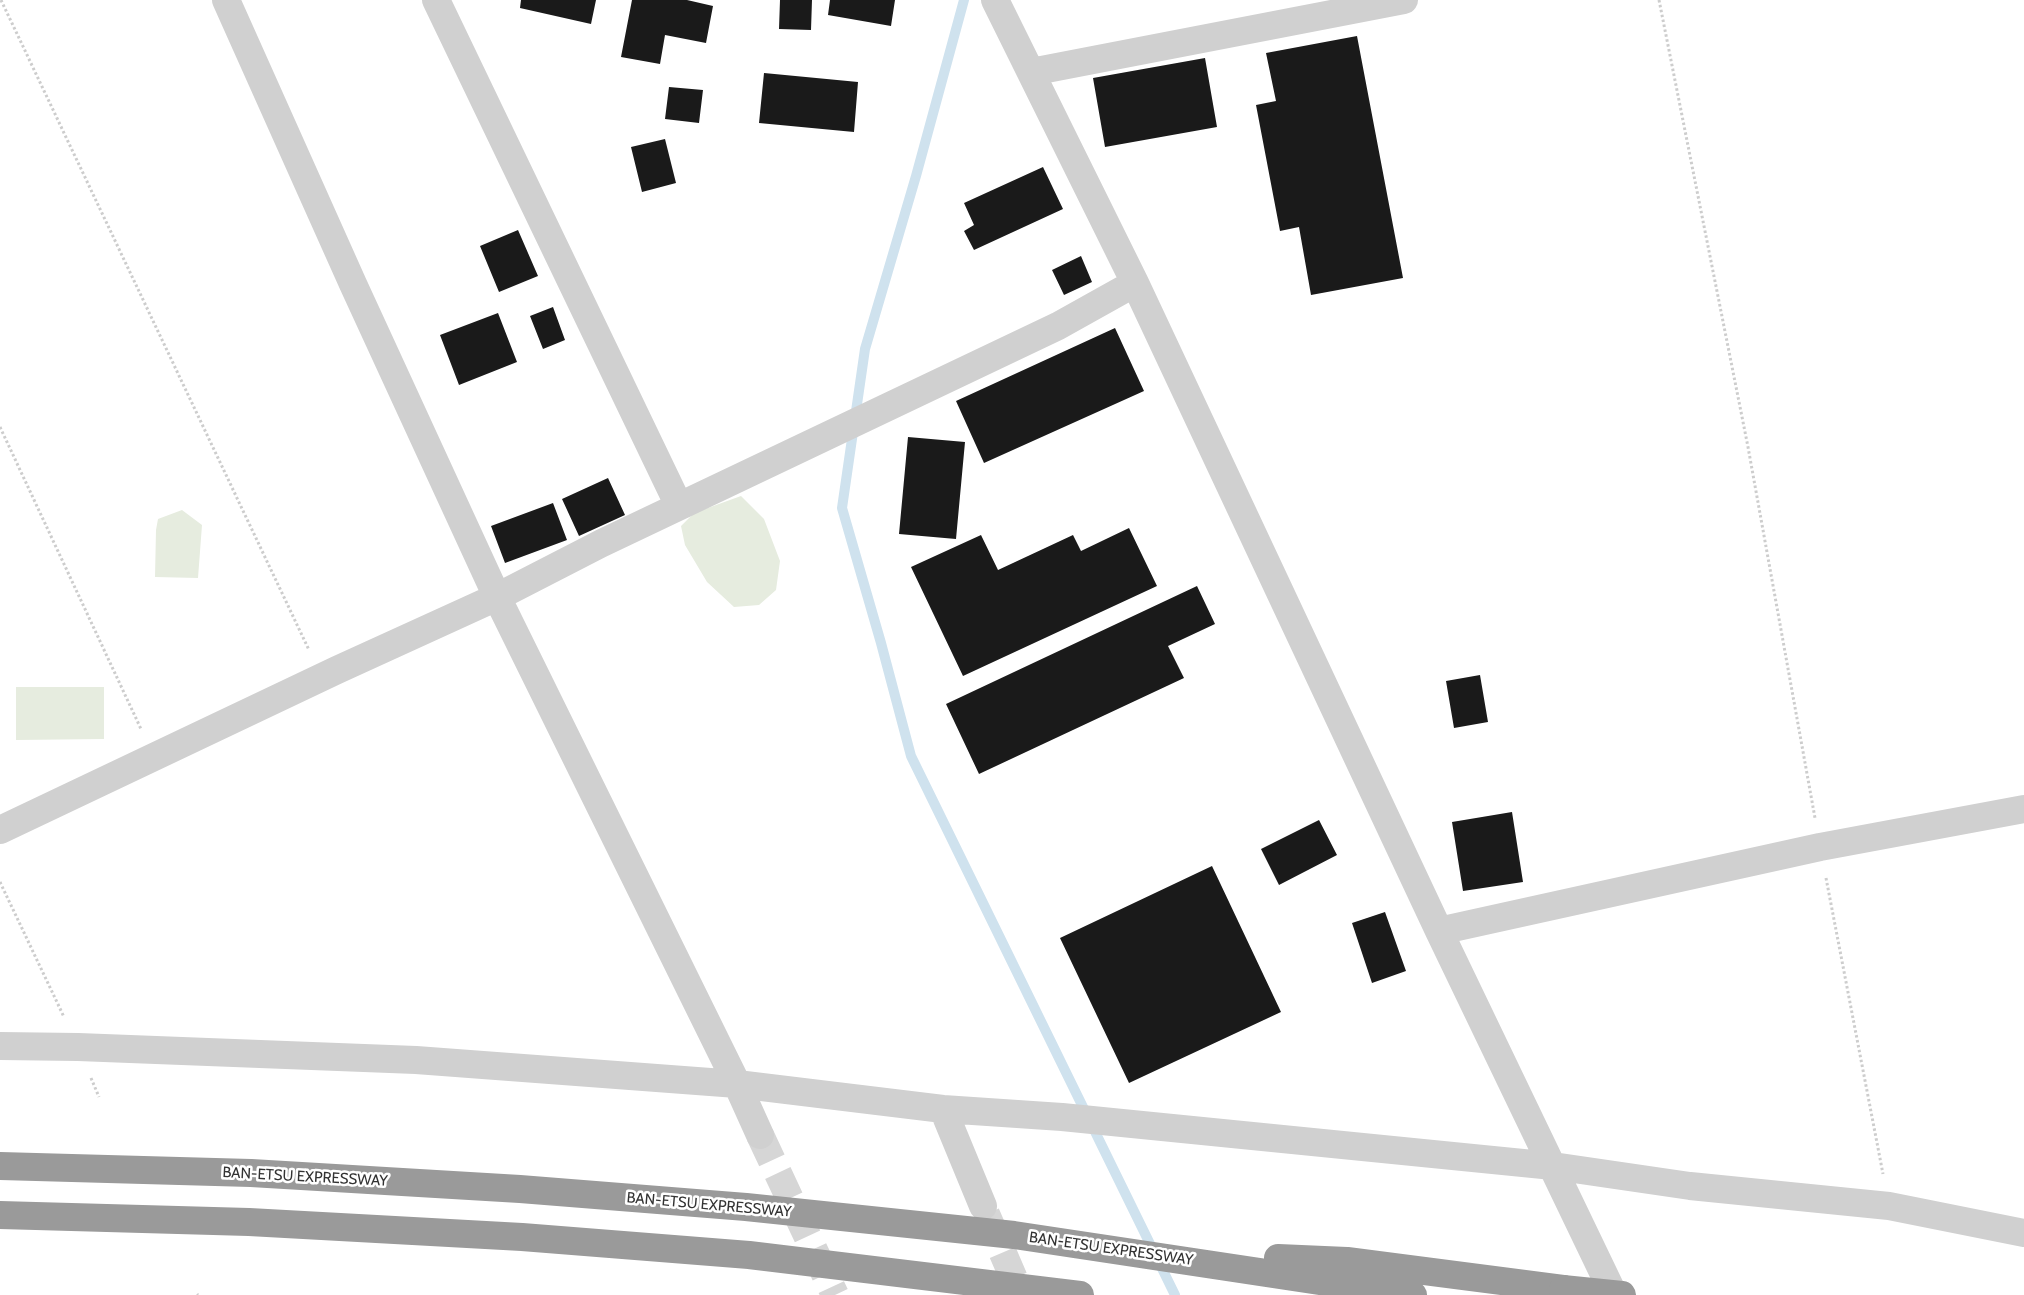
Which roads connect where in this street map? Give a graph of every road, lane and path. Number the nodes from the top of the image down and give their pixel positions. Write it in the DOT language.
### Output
graph roads {
  1 [pos="1,0"];
  2 [pos="226,0"];
  3 [pos="436,0"];
  4 [pos="1404,0"];
  5 [pos="1659,0"];
  6 [pos="996,3"];
  7 [pos="1031,72"];
  8 [pos="1135,283"];
  9 [pos="0,427"];
  10 [pos="679,506"];
  11 [pos="497,597"];
  12 [pos="322,677"];
  13 [pos="154,757"];
  14 [pos="2024,809"];
  15 [pos="0,830"];
  16 [pos="1820,847"];
  17 [pos="0,882"];
  18 [pos="1439,931"];
  19 [pos="0,1046"];
  20 [pos="78,1047"];
  21 [pos="737,1084"];
  22 [pos="98,1097"];
  23 [pos="943,1109"];
  24 [pos="760,1135"];
  25 [pos="0,1166"];
  26 [pos="1553,1166"];
  27 [pos="983,1206"];
  28 [pos="1889,1206"];
  29 [pos="0,1215"];
  30 [pos="2024,1233"];
  31 [pos="1349,1273"];
  32 [pos="1035,1289"];
  33 [pos="1064,1295"];
  34 [pos="1080,1295"];
  35 [pos="1412,1295"];
  36 [pos="1614,1295"];
  37 [pos="1622,1295"];
  1 -- 12 [label="path"];
  2 -- 11 [label="street"];
  3 -- 10 [label="street"];
  4 -- 7 [label="street"];
  5 -- 16 [label="path"];
  6 -- 7 [label="street"];
  7 -- 8 [label="street"];
  8 -- 10 [label="street"];
  8 -- 18 [label="street"];
  9 -- 13 [label="path"];
  10 -- 11 [label="street"];
  11 -- 12 [label="street"];
  11 -- 21 [label="street"];
  12 -- 13 [label="street"];
  13 -- 15 [label="street"];
  14 -- 16 [label="street"];
  16 -- 18 [label="street"];
  16 -- 28 [label="path"];
  17 -- 20 [label="path"];
  18 -- 26 [label="street"];
  19 -- 20 [label="street"];
  20 -- 21 [label="street"];
  20 -- 22 [label="path"];
  21 -- 23 [label="street"];
  21 -- 24 [label="street"];
  23 -- 26 [label="street"];
  23 -- 27 [label="street"];
  25 -- 31 [label="highway, BAN-ETSU EXPRESSWAY"];
  26 -- 28 [label="street"];
  26 -- 36 [label="street"];
  28 -- 30 [label="street"];
  29 -- 32 [label="highway"];
  31 -- 35 [label="highway"];
  31 -- 37 [label="highway, bridge"];
  32 -- 33 [label="highway"];
  32 -- 34 [label="highway"];
}
